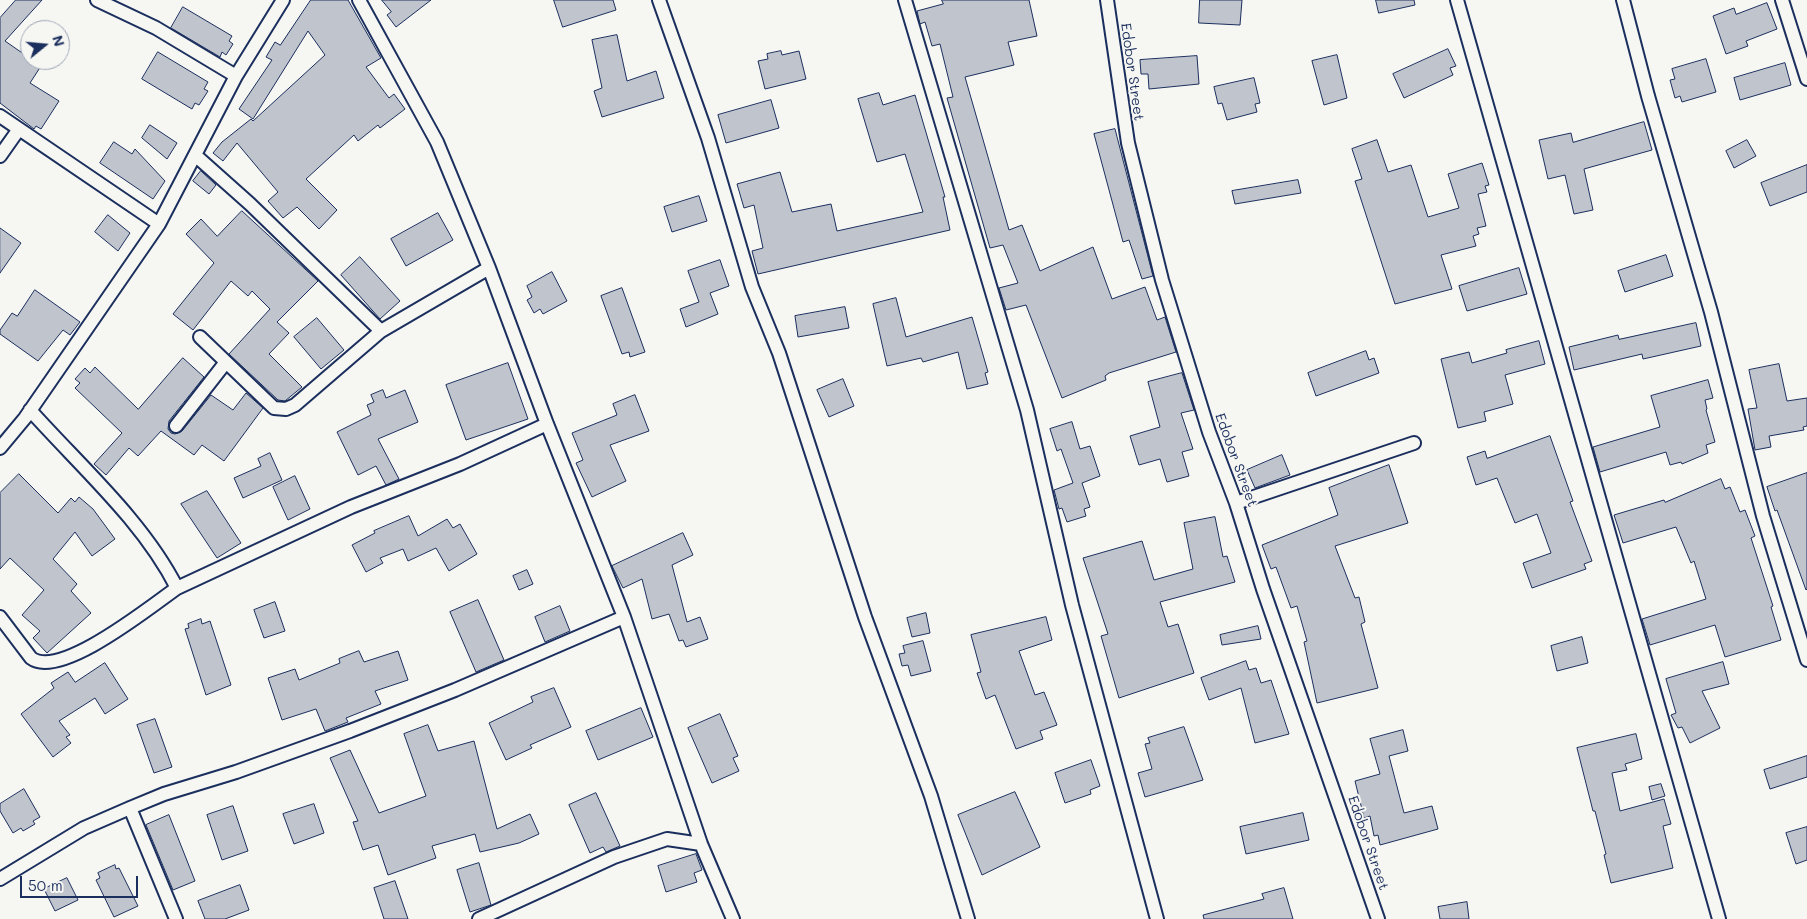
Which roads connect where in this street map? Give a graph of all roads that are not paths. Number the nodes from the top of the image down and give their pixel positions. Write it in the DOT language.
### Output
graph roads {
  1 [pos="97,0"];
  2 [pos="283,0"];
  3 [pos="358,0"];
  4 [pos="659,0"];
  5 [pos="905,0"];
  6 [pos="1106,0"];
  7 [pos="1457,0"];
  8 [pos="1623,0"];
  9 [pos="1782,0"];
  10 [pos="236,76"];
  11 [pos="1807,79"];
  12 [pos="0,116"];
  13 [pos="19,129"];
  14 [pos="195,155"];
  15 [pos="0,156"];
  16 [pos="159,224"];
  17 [pos="489,268"];
  18 [pos="381,331"];
  19 [pos="200,337"];
  20 [pos="226,362"];
  21 [pos="30,410"];
  22 [pos="548,424"];
  23 [pos="176,426"];
  24 [pos="1414,443"];
  25 [pos="0,448"];
  26 [pos="1236,503"];
  27 [pos="177,588"];
  28 [pos="0,617"];
  29 [pos="624,617"];
  30 [pos="1807,660"];
  31 [pos="130,808"];
  32 [pos="701,844"];
  33 [pos="0,879"];
  34 [pos="176,919"];
  35 [pos="479,919"];
  36 [pos="733,919"];
  37 [pos="968,919"];
  38 [pos="1157,919"];
  39 [pos="1378,919"];
  40 [pos="1719,919"];
  1 -- 10 [label="street"];
  2 -- 10 [label="street"];
  3 -- 17 [label="street"];
  4 -- 37 [label="street"];
  5 -- 38 [label="street"];
  6 -- 26 [label="street, Edobor Street"];
  7 -- 40 [label="street"];
  8 -- 30 [label="street"];
  9 -- 11 [label="street"];
  10 -- 14 [label="street"];
  12 -- 13 [label="street"];
  13 -- 15 [label="street"];
  13 -- 16 [label="street"];
  14 -- 16 [label="street"];
  14 -- 18 [label="street"];
  16 -- 21 [label="street"];
  17 -- 18 [label="street"];
  17 -- 22 [label="street"];
  18 -- 20 [label="street"];
  19 -- 20 [label="street"];
  20 -- 23 [label="street"];
  21 -- 25 [label="street"];
  21 -- 27 [label="street"];
  22 -- 27 [label="street"];
  22 -- 29 [label="street"];
  24 -- 26 [label="street"];
  26 -- 39 [label="street, Edobor Street"];
  27 -- 28 [label="street"];
  29 -- 31 [label="street"];
  29 -- 32 [label="street"];
  31 -- 33 [label="street"];
  31 -- 34 [label="street"];
  32 -- 35 [label="street"];
  32 -- 36 [label="street"];
}
